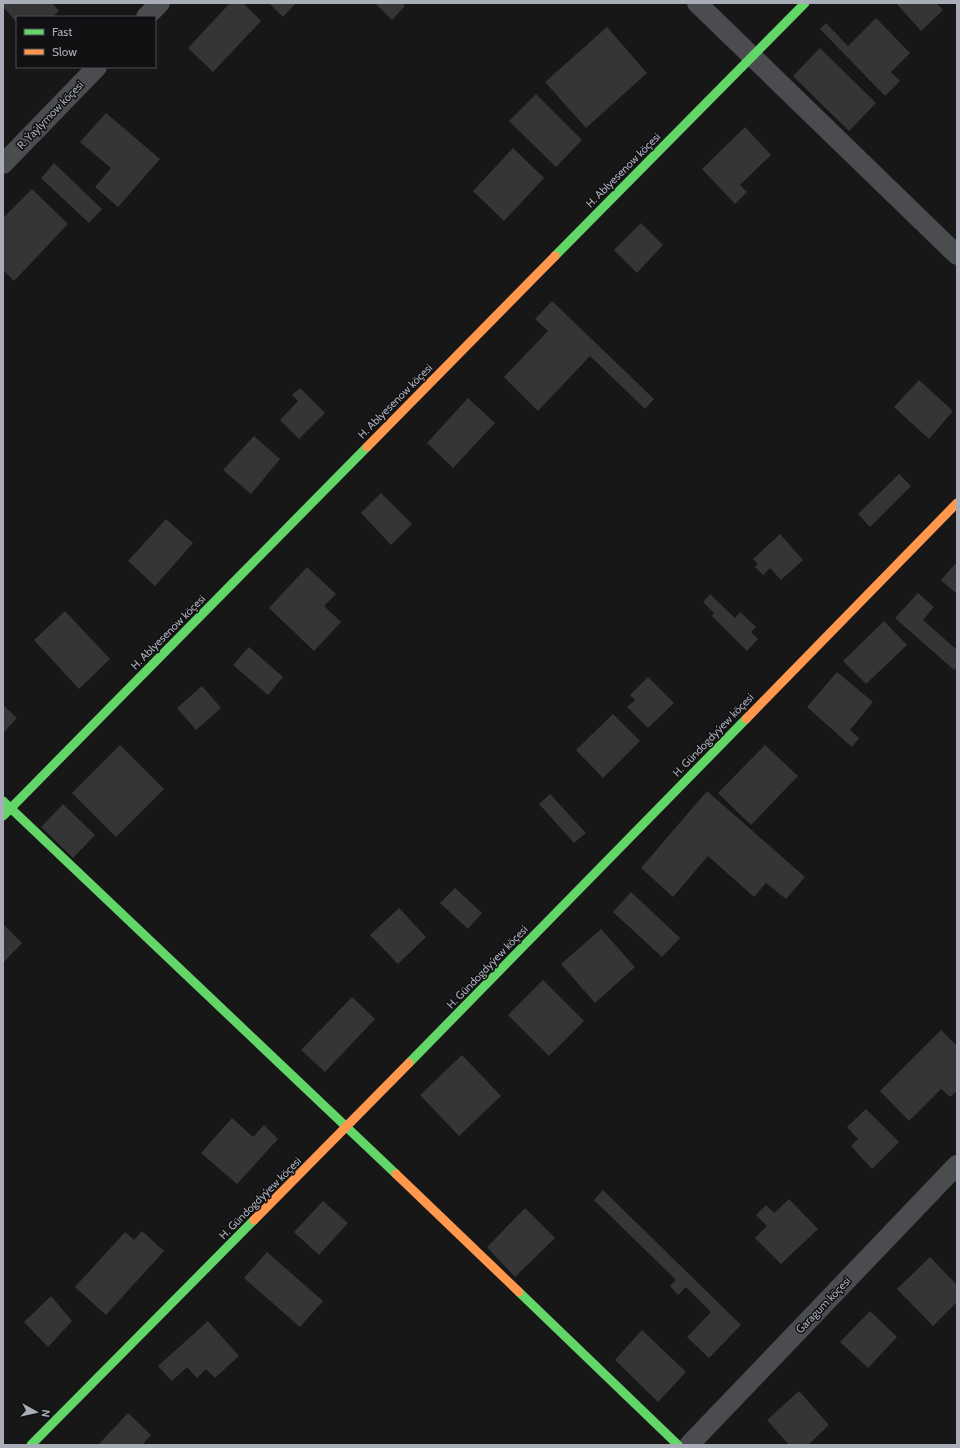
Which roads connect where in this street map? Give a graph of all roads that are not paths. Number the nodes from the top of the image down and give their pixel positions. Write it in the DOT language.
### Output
graph roads {
  1 [pos="160,3"];
  2 [pos="697,3"];
  3 [pos="805,3"];
  4 [pos="147,16"];
  5 [pos="752,56"];
  6 [pos="96,68"];
  7 [pos="3,164"];
  8 [pos="957,255"];
  9 [pos="957,503"];
  10 [pos="3,801"];
  11 [pos="11,808"];
  12 [pos="3,816"];
  13 [pos="347,1127"];
  14 [pos="957,1165"];
  15 [pos="31,1445"];
  16 [pos="678,1445"];
  17 [pos="689,1445"];
  1 -- 4 [label="street"];
  2 -- 5 [label="street"];
  3 -- 5 [label="street, H. Ablyesenow köçesi"];
  5 -- 8 [label="street"];
  5 -- 11 [label="street, H. Ablyesenow köçesi"];
  6 -- 7 [label="street, R. Ýaýlymow köçesi"];
  9 -- 13 [label="street, H. Gündogdyýew köçesi"];
  10 -- 11 [label="street"];
  11 -- 12 [label="street, H. Ablyesenow köçesi"];
  11 -- 13 [label="street"];
  13 -- 15 [label="street, H. Gündogdyýew köçesi"];
  13 -- 16 [label="street"];
  14 -- 17 [label="street, Garagum köçesi"];
}
